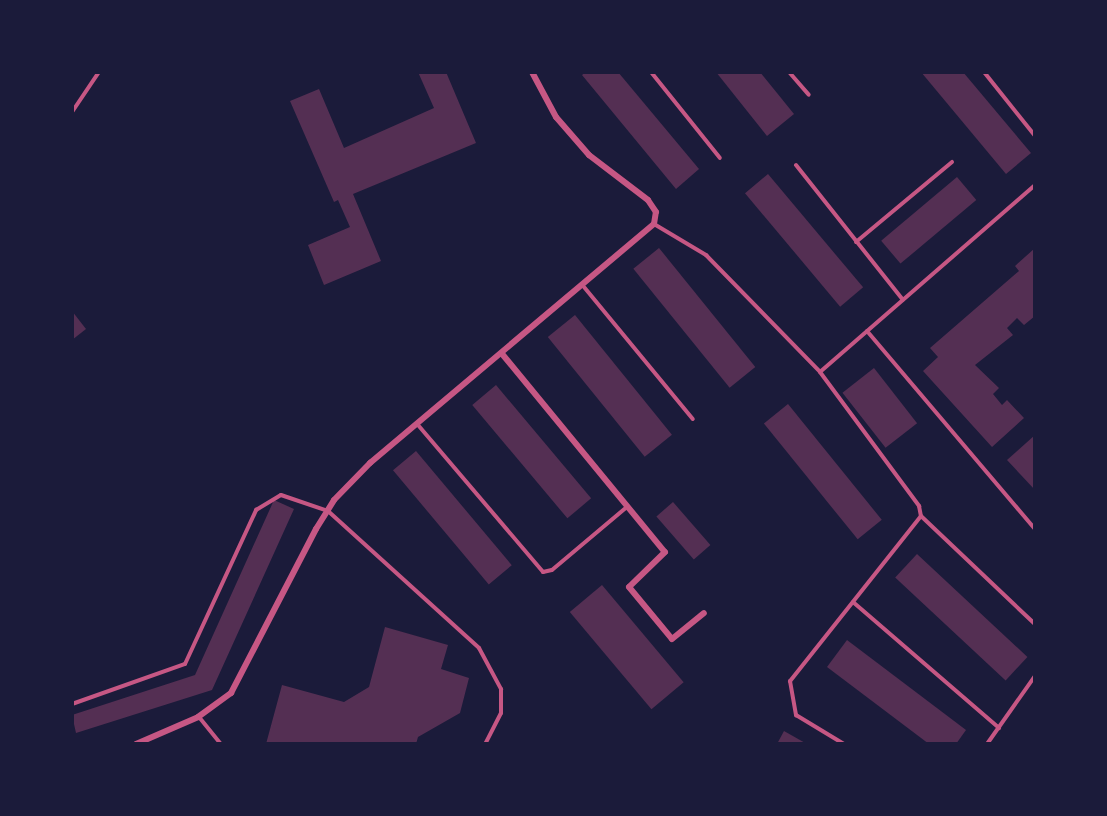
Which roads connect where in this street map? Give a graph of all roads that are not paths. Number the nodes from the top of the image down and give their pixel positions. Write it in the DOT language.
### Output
graph roads {
  1 [pos="99,72"];
  2 [pos="532,72"];
  3 [pos="651,72"];
  4 [pos="789,72"];
  5 [pos="984,72"];
  6 [pos="809,95"];
  7 [pos="72,112"];
  8 [pos="1035,136"];
  9 [pos="720,158"];
  10 [pos="952,162"];
  11 [pos="796,165"];
  12 [pos="1035,185"];
  13 [pos="654,224"];
  14 [pos="856,242"];
  15 [pos="584,287"];
  16 [pos="903,300"];
  17 [pos="867,331"];
  18 [pos="503,356"];
  19 [pos="820,372"];
  20 [pos="693,419"];
  21 [pos="418,425"];
  22 [pos="628,506"];
  23 [pos="328,511"];
  24 [pos="921,516"];
  25 [pos="1035,529"];
  26 [pos="853,602"];
  27 [pos="704,613"];
  28 [pos="1035,624"];
  29 [pos="1035,676"];
  30 [pos="72,704"];
  31 [pos="198,717"];
  32 [pos="999,728"];
  33 [pos="136,744"];
  34 [pos="221,744"];
  35 [pos="485,744"];
  36 [pos="844,744"];
  37 [pos="987,744"];
  1 -- 7 [label="lane"];
  2 -- 13 [label="street"];
  3 -- 9 [label="lane"];
  4 -- 6 [label="lane"];
  5 -- 8 [label="lane"];
  10 -- 14 [label="lane"];
  11 -- 14 [label="lane"];
  12 -- 16 [label="lane"];
  13 -- 15 [label="street"];
  13 -- 19 [label="lane"];
  14 -- 16 [label="lane"];
  15 -- 18 [label="street"];
  15 -- 20 [label="lane"];
  16 -- 17 [label="lane"];
  17 -- 19 [label="lane"];
  17 -- 25 [label="lane"];
  18 -- 21 [label="street"];
  18 -- 22 [label="street"];
  19 -- 24 [label="lane"];
  21 -- 22 [label="lane"];
  21 -- 23 [label="street"];
  22 -- 27 [label="street"];
  23 -- 30 [label="lane"];
  23 -- 31 [label="street"];
  23 -- 35 [label="lane"];
  24 -- 26 [label="lane"];
  24 -- 28 [label="lane"];
  26 -- 32 [label="lane"];
  26 -- 36 [label="lane"];
  29 -- 32 [label="lane"];
  31 -- 33 [label="street"];
  31 -- 34 [label="lane"];
  32 -- 37 [label="lane"];
}
